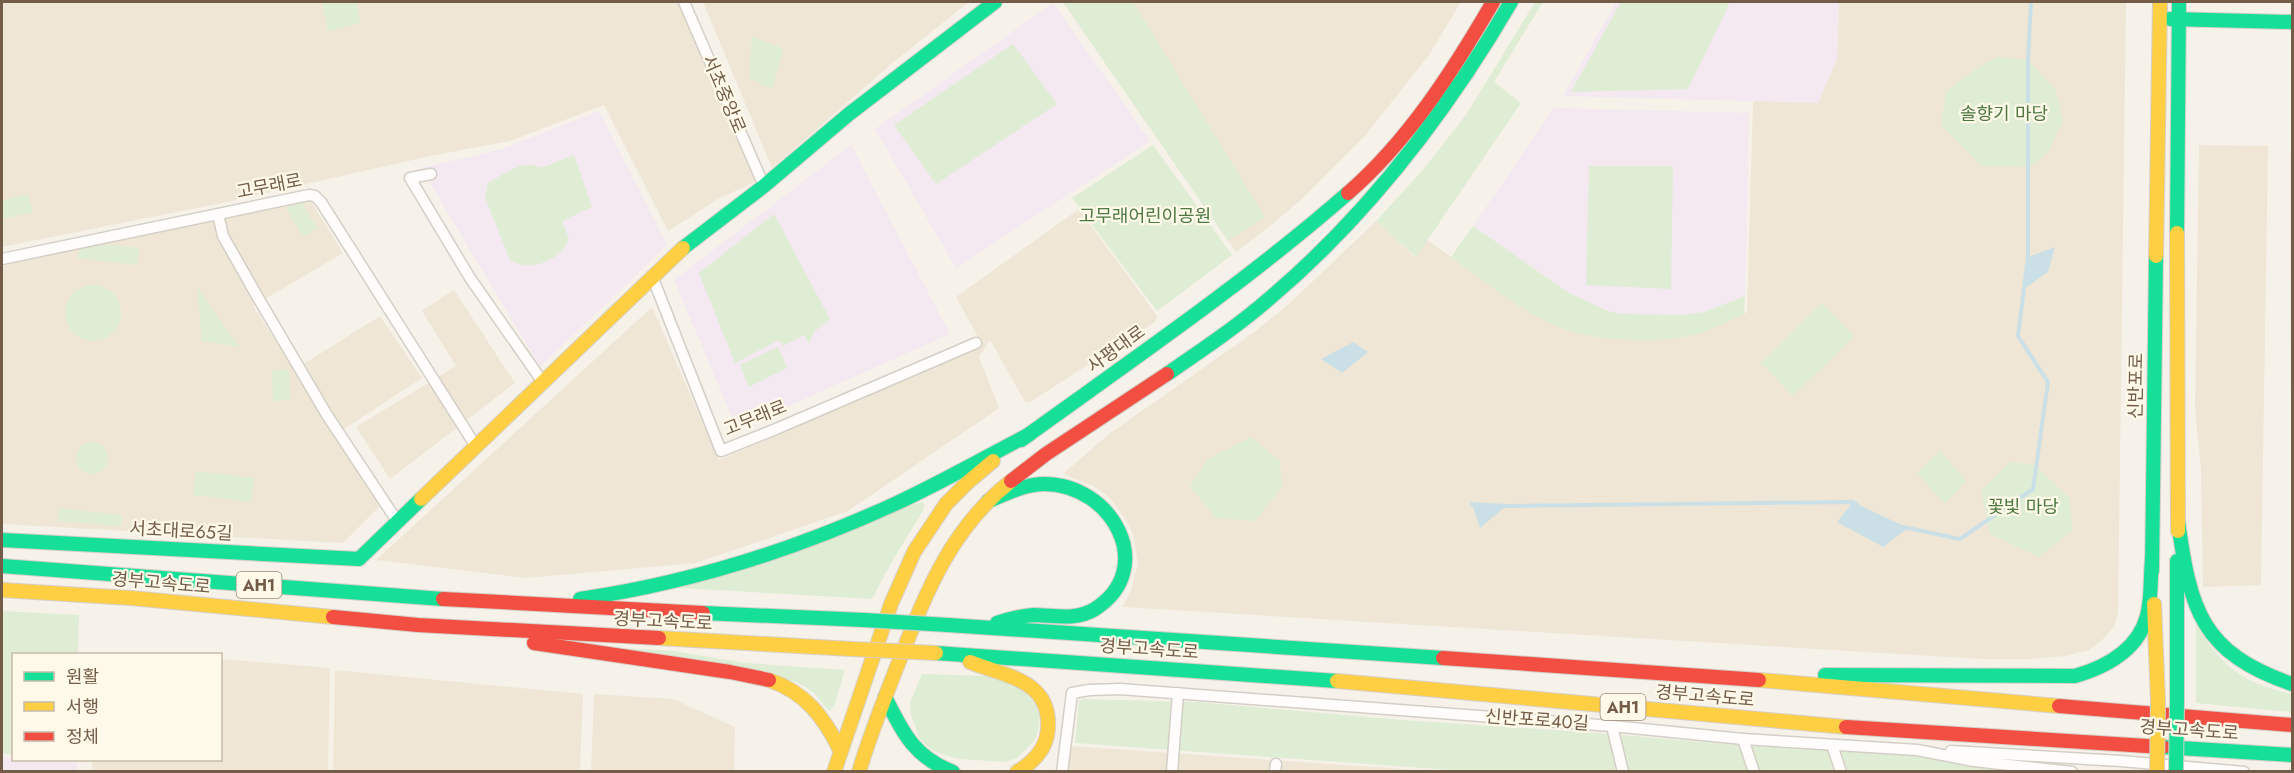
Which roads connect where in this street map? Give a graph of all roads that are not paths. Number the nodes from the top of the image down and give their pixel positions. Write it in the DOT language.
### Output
graph roads {
  1 [pos="684,2"];
  2 [pos="995,2"];
  3 [pos="1493,2"];
  4 [pos="1512,2"];
  5 [pos="2160,2"];
  6 [pos="2180,2"];
  7 [pos="2160,19"];
  8 [pos="2179,19"];
  9 [pos="2292,22"];
  10 [pos="432,174"];
  11 [pos="764,186"];
  12 [pos="218,214"];
  13 [pos="2,259"];
  14 [pos="652,276"];
  15 [pos="976,343"];
  16 [pos="542,381"];
  17 [pos="1030,434"];
  18 [pos="475,445"];
  19 [pos="988,501"];
  20 [pos="397,520"];
  21 [pos="2178,521"];
  22 [pos="2,540"];
  23 [pos="2152,560"];
  24 [pos="2,566"];
  25 [pos="2,590"];
  26 [pos="518,604"];
  27 [pos="418,625"];
  28 [pos="982,627"];
  29 [pos="954,654"];
  30 [pos="1708,675"];
  31 [pos="2292,684"];
  32 [pos="1178,693"];
  33 [pos="885,697"];
  34 [pos="2292,725"];
  35 [pos="1611,726"];
  36 [pos="1743,739"];
  37 [pos="1832,746"];
  38 [pos="840,750"];
  39 [pos="1917,750"];
  40 [pos="2292,755"];
  41 [pos="864,769"];
  42 [pos="2042,770"];
  43 [pos="834,771"];
  44 [pos="953,771"];
  45 [pos="1017,771"];
  46 [pos="1062,771"];
  47 [pos="1172,771"];
  48 [pos="1623,771"];
  49 [pos="1754,771"];
  50 [pos="1841,771"];
  51 [pos="2072,771"];
  52 [pos="2157,771"];
  53 [pos="2176,771"];
  54 [pos="2244,771"];
  1 -- 11 [label="street, 서초중앙로"];
  2 -- 11 [label="main road"];
  3 -- 17 [label="main road, 사평대로"];
  4 -- 19 [label="main road"];
  5 -- 7 [label="main road, 신반포로"];
  6 -- 8 [label="main road"];
  7 -- 8 [label="main road"];
  7 -- 23 [label="main road, 신반포로"];
  8 -- 9 [label="main road"];
  8 -- 21 [label="main road"];
  10 -- 16 [label="street"];
  11 -- 14 [label="main road"];
  12 -- 13 [label="street"];
  12 -- 18 [label="street, 고무래로"];
  12 -- 20 [label="street, 고무래로"];
  14 -- 15 [label="street, 고무래로"];
  14 -- 16 [label="main road"];
  16 -- 18 [label="main road"];
  17 -- 26 [label="main road"];
  17 -- 38 [label="main road, 사평대로"];
  18 -- 20 [label="main road"];
  19 -- 28 [label="main road"];
  19 -- 33 [label="main road"];
  20 -- 22 [label="main road, 서초대로65길"];
  21 -- 31 [label="main road"];
  21 -- 53 [label="main road, bridge"];
  23 -- 30 [label="main road"];
  23 -- 52 [label="main road, 신반포로, bridge"];
  24 -- 26 [label="main road, 경부고속도로 / AH1"];
  25 -- 27 [label="main road, 경부고속도로 / AH1"];
  26 -- 28 [label="main road, 경부고속도로 / AH1, bridge"];
  27 -- 29 [label="main road, 경부고속도로 / AH1, bridge"];
  27 -- 38 [label="main road"];
  28 -- 30 [label="main road, 경부고속도로 / AH1"];
  29 -- 40 [label="main road, 경부고속도로 / AH1"];
  29 -- 45 [label="main road"];
  30 -- 34 [label="main road, 경부고속도로 / AH1"];
  32 -- 35 [label="street, 신반포로40길"];
  32 -- 46 [label="street, 신반포로40길"];
  32 -- 47 [label="street"];
  33 -- 41 [label="main road"];
  33 -- 44 [label="main road"];
  35 -- 36 [label="street, 신반포로40길"];
  35 -- 48 [label="street"];
  36 -- 37 [label="street, 신반포로40길"];
  36 -- 49 [label="street"];
  37 -- 39 [label="street, 신반포로40길"];
  37 -- 50 [label="street"];
  38 -- 43 [label="main road, 사평대로"];
  39 -- 42 [label="street, 신반포로40길"];
  39 -- 54 [label="street"];
  42 -- 51 [label="street, 신반포로40길"];
}
